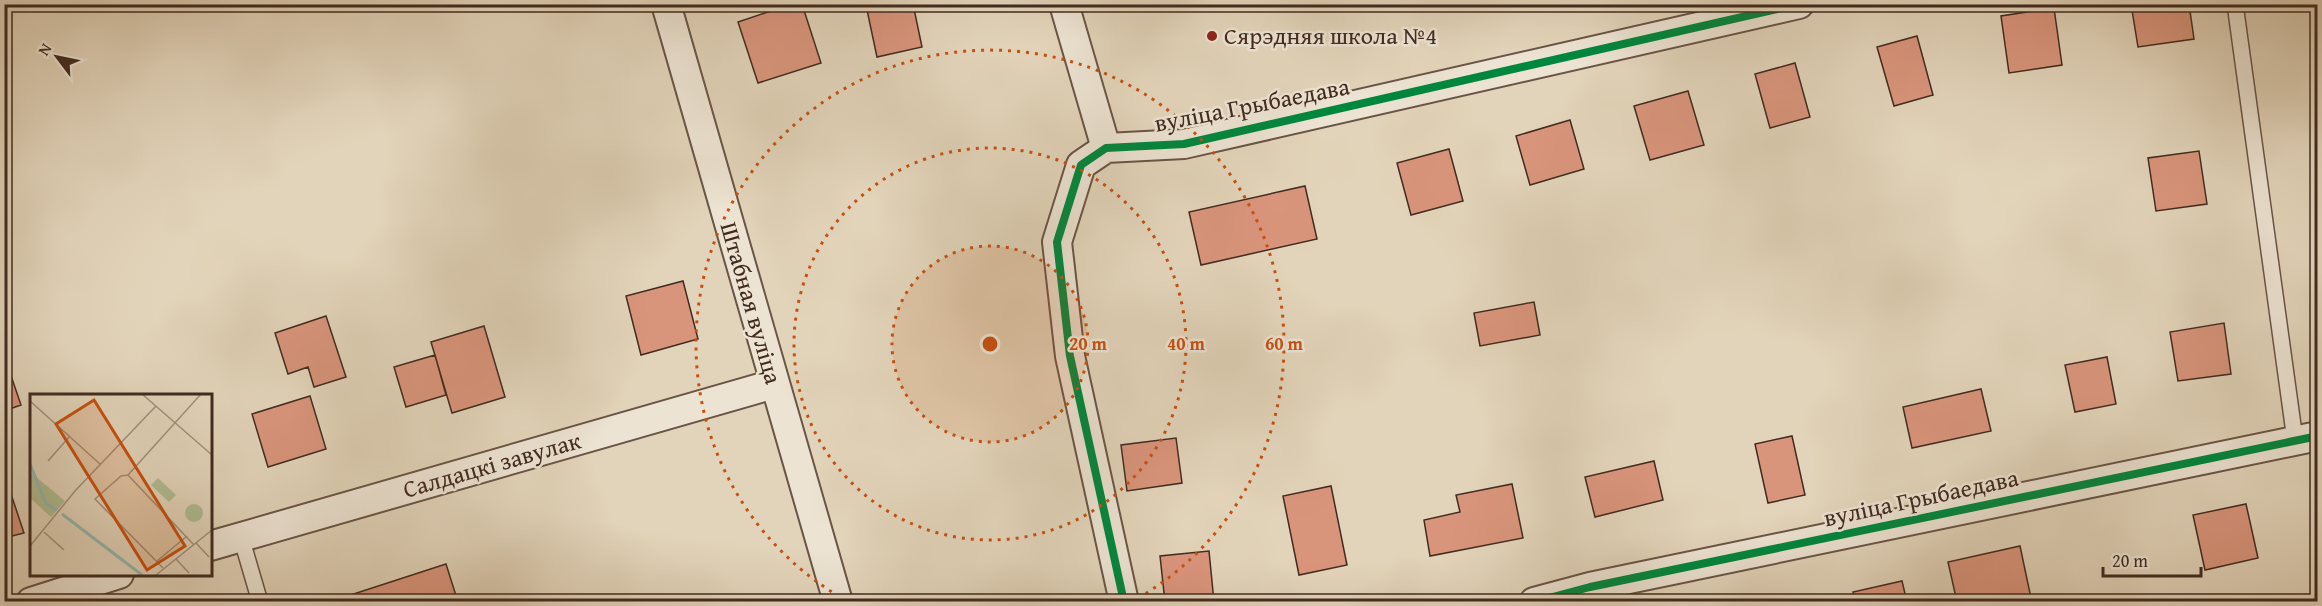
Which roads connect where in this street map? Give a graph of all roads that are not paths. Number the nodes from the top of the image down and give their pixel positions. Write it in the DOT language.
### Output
graph roads {
  1 [pos="666,4"];
  2 [pos="1064,4"];
  3 [pos="1799,4"];
  4 [pos="2235,4"];
  5 [pos="1106,148"];
  6 [pos="774,384"];
  7 [pos="2306,438"];
  8 [pos="241,537"];
  9 [pos="212,545"];
  10 [pos="113,576"];
  11 [pos="31,602"];
  12 [pos="260,602"];
  13 [pos="838,602"];
  14 [pos="1124,602"];
  15 [pos="1534,602"];
  1 -- 6 [label="street, Штабная вуліца"];
  2 -- 5 [label="street"];
  3 -- 5 [label="street, вуліца Грыбаедава"];
  4 -- 7 [label="lane"];
  5 -- 14 [label="street"];
  6 -- 8 [label="street, Салдацкі завулак"];
  6 -- 13 [label="street, Штабная вуліца"];
  7 -- 15 [label="street, вуліца Грыбаедава"];
  8 -- 9 [label="street, Салдацкі завулак"];
  8 -- 12 [label="lane"];
  10 -- 11 [label="street"];
}
